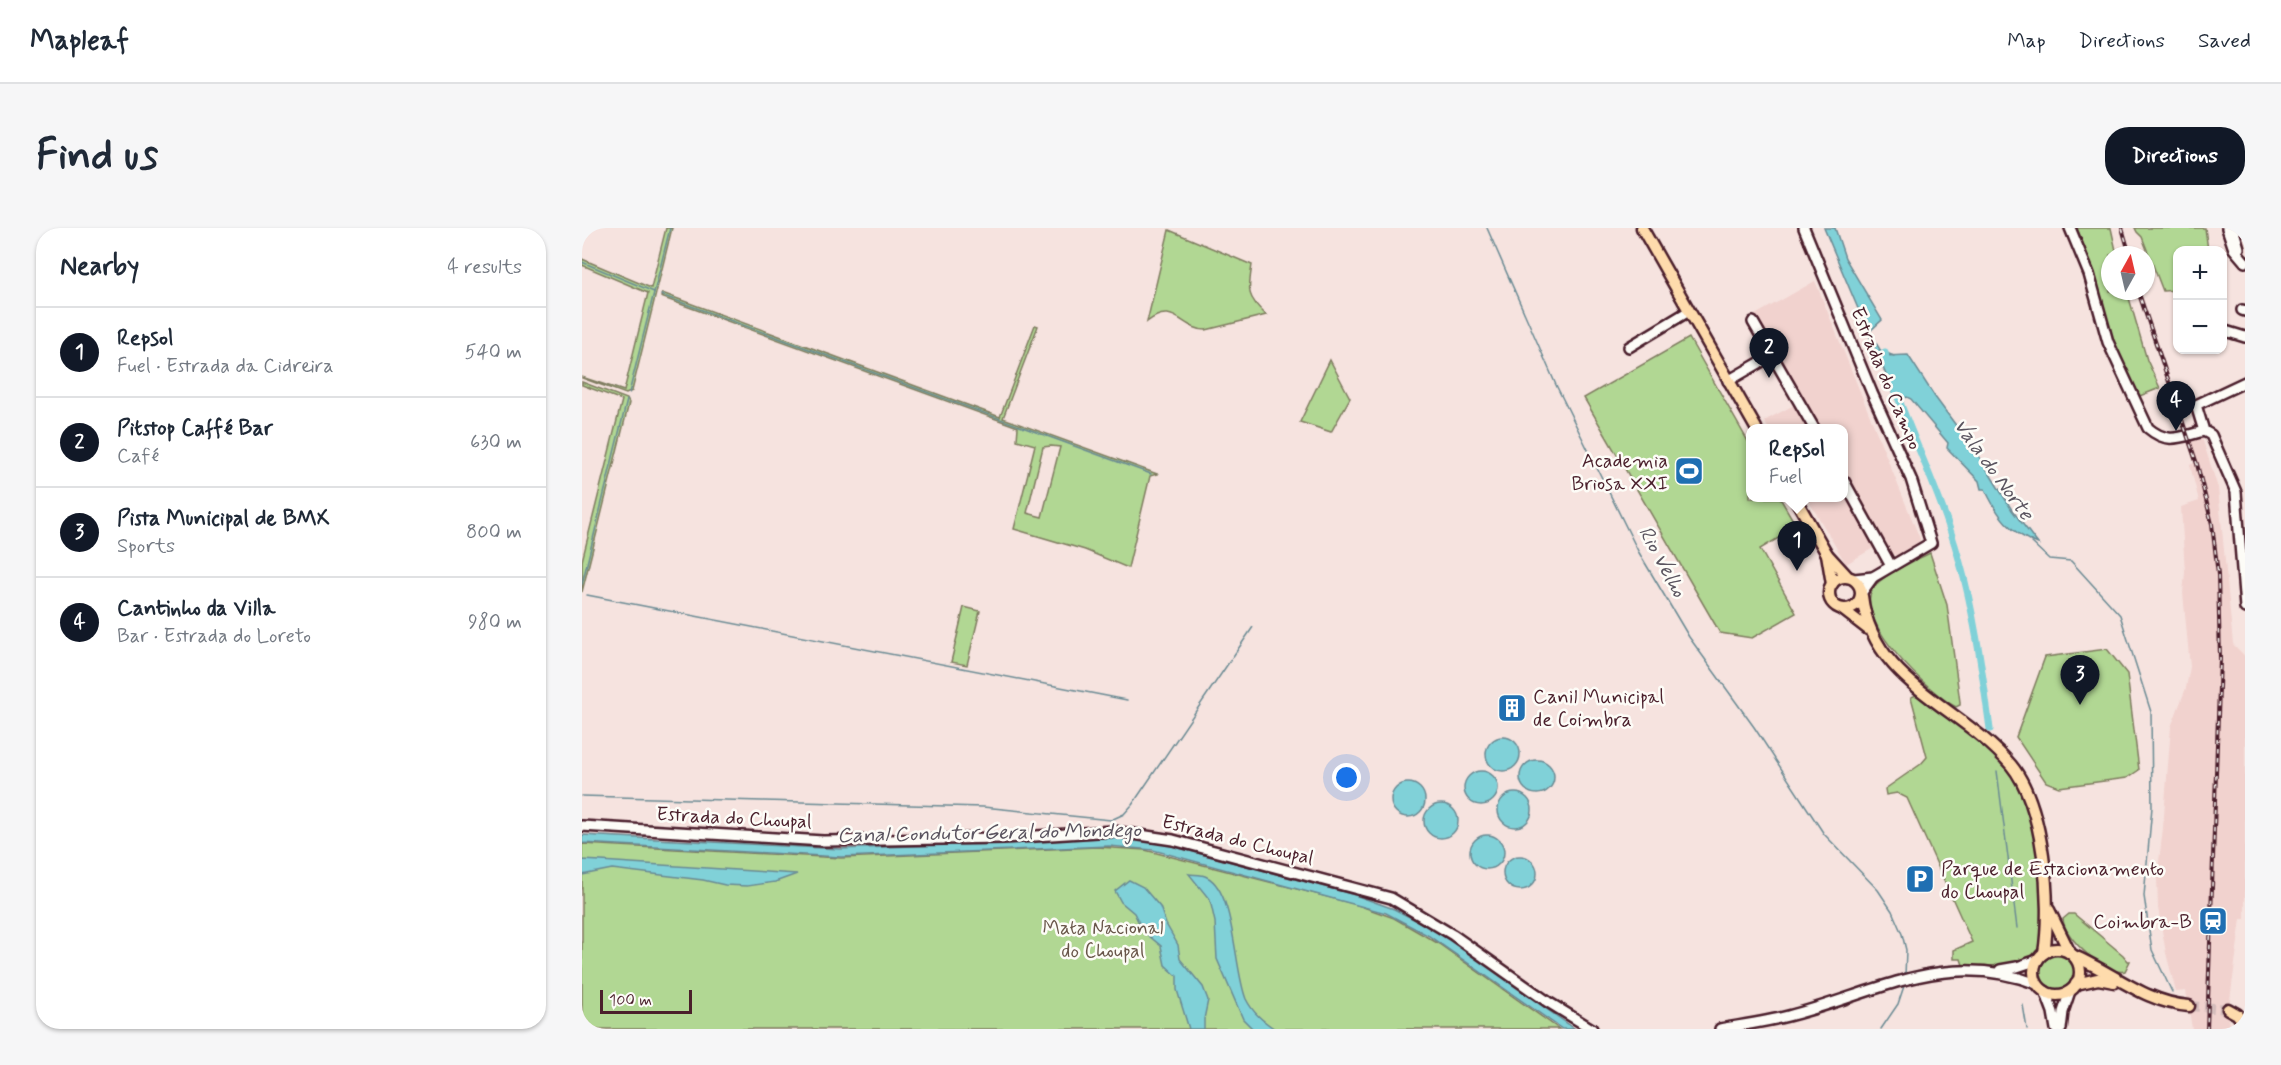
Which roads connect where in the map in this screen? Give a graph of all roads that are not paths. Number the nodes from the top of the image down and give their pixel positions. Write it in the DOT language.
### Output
graph roads {
  1 [pos="1642,228"];
  2 [pos="1804,228"];
  3 [pos="2070,228"];
  4 [pos="2227,228"];
  5 [pos="2233,228"];
  6 [pos="2243,259"];
  7 [pos="1689,311"];
  8 [pos="1753,322"];
  9 [pos="2227,331"];
  10 [pos="2245,337"];
  11 [pos="1629,347"];
  12 [pos="1773,355"];
  13 [pos="1728,381"];
  14 [pos="2245,382"];
  15 [pos="1752,424"];
  16 [pos="1811,424"];
  17 [pos="2204,432"];
  18 [pos="1848,488"];
  19 [pos="1797,502"];
  20 [pos="1827,554"];
  21 [pos="1891,566"];
  22 [pos="1873,577"];
  23 [pos="1851,578"];
  24 [pos="1832,584"];
  25 [pos="1862,594"];
  26 [pos="2245,608"];
  27 [pos="1842,609"];
  28 [pos="1870,631"];
  29 [pos="582,826"];
  30 [pos="2048,907"];
  31 [pos="2071,954"];
  32 [pos="2041,956"];
  33 [pos="1994,971"];
  34 [pos="2124,983"];
  35 [pos="2041,988"];
  36 [pos="2073,988"];
  37 [pos="2189,1006"];
  38 [pos="2228,1009"];
  39 [pos="2245,1024"];
  40 [pos="1592,1029"];
  41 [pos="1720,1029"];
  42 [pos="2056,1029"];
  43 [pos="2061,1029"];
  1 -- 7 [label="main road"];
  2 -- 21 [label="street, Estrada do Campo"];
  3 -- 17 [label="street"];
  4 -- 6 [label="street"];
  5 -- 6 [label="street"];
  7 -- 11 [label="street"];
  7 -- 13 [label="main road"];
  8 -- 12 [label="street"];
  9 -- 10 [label="street"];
  12 -- 13 [label="street"];
  12 -- 16 [label="street"];
  13 -- 15 [label="main road"];
  14 -- 17 [label="street"];
  17 -- 26 [label="street"];
  18 -- 21 [label="street"];
  19 -- 20 [label="main road"];
  20 -- 23 [label="main road"];
  20 -- 24 [label="main road"];
  21 -- 22 [label="street"];
  22 -- 23 [label="street"];
  22 -- 25 [label="street"];
  23 -- 24 [label="main road"];
  23 -- 25 [label="main road"];
  24 -- 27 [label="main road"];
  25 -- 27 [label="main road"];
  25 -- 28 [label="main road"];
  27 -- 28 [label="main road"];
  28 -- 30 [label="main road"];
  29 -- 40 [label="street, Estrada do Choupal"];
  30 -- 31 [label="main road"];
  30 -- 32 [label="main road"];
  31 -- 32 [label="main road"];
  31 -- 34 [label="main road"];
  31 -- 36 [label="main road"];
  32 -- 33 [label="street"];
  32 -- 35 [label="main road"];
  33 -- 35 [label="street"];
  33 -- 41 [label="street"];
  34 -- 36 [label="main road"];
  34 -- 37 [label="main road"];
  35 -- 36 [label="main road"];
  35 -- 42 [label="street"];
  36 -- 43 [label="street"];
  38 -- 39 [label="main road"];
}
